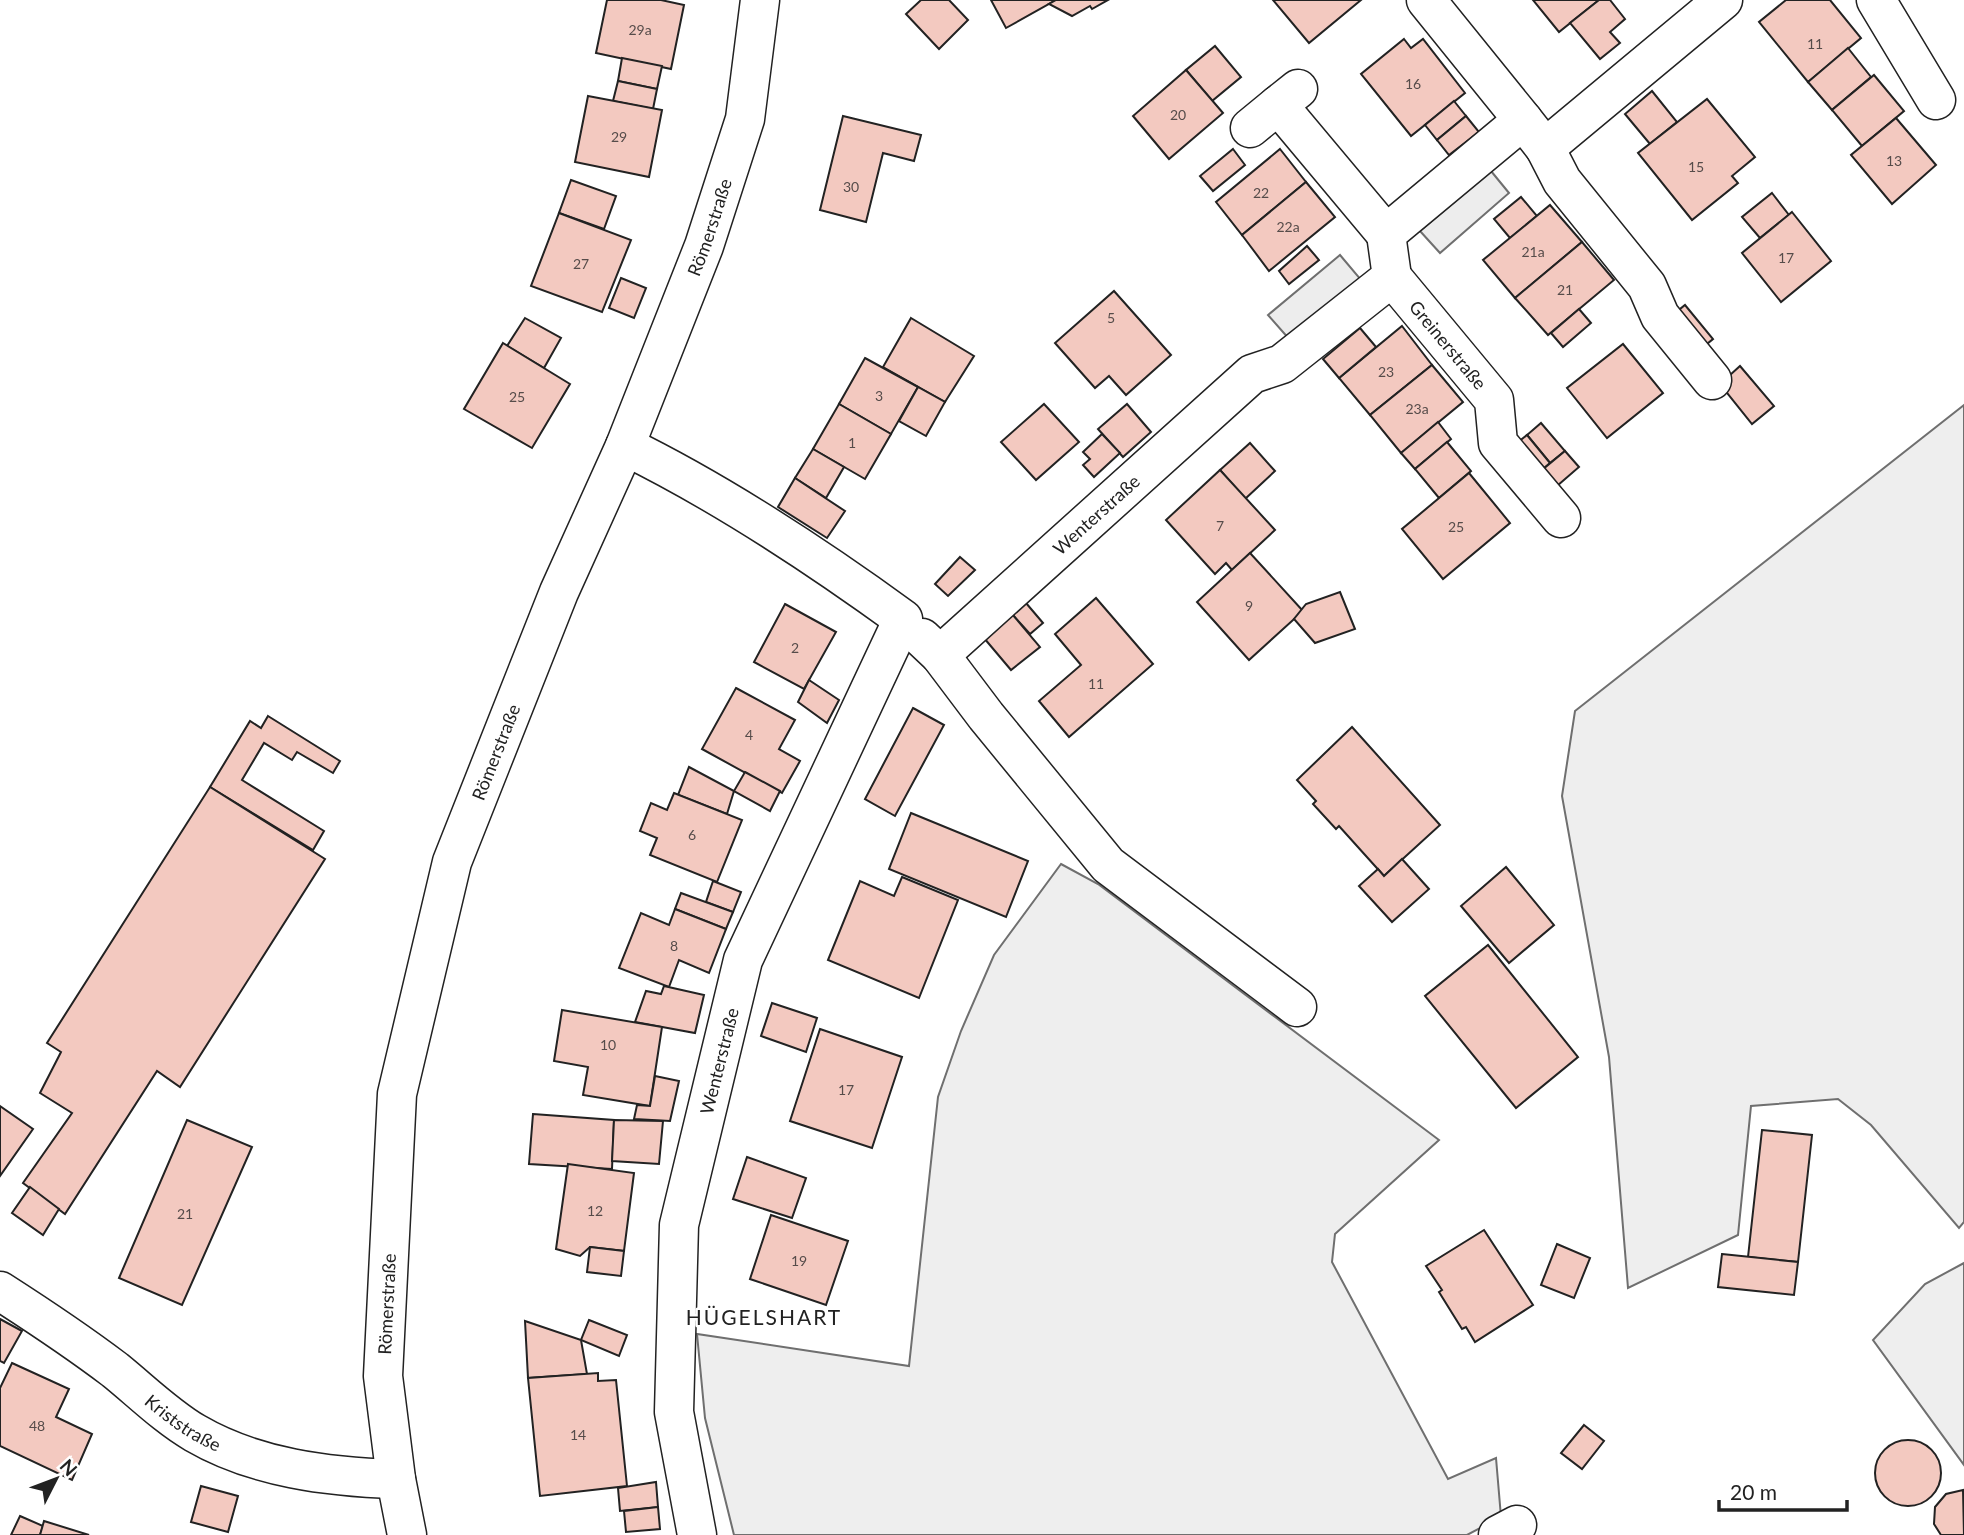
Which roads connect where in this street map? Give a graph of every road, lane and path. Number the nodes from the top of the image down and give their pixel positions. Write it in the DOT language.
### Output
graph roads {
  1 [pos="760,0"];
  2 [pos="1426,0"];
  3 [pos="1723,0"];
  4 [pos="1876,0"];
  5 [pos="1936,100"];
  6 [pos="1275,107"];
  7 [pos="1534,134"];
  8 [pos="1386,234"];
  9 [pos="1391,277"];
  10 [pos="1712,380"];
  11 [pos="625,446"];
  12 [pos="1561,518"];
  13 [pos="903,619"];
  14 [pos="940,655"];
  15 [pos="1297,1007"];
  16 [pos="0,1291"];
  17 [pos="396,1479"];
  18 [pos="407,1535"];
  19 [pos="697,1535"];
  1 -- 11 [label="street, Römerstraße"];
  2 -- 7 [label="street"];
  3 -- 7 [label="street"];
  4 -- 5 [label="street"];
  6 -- 8 [label="street"];
  7 -- 8 [label="street"];
  7 -- 10 [label="street"];
  8 -- 9 [label="street"];
  9 -- 12 [label="street, Greinerstraße"];
  9 -- 14 [label="street, Wenterstraße"];
  11 -- 13 [label="street"];
  11 -- 17 [label="street, Römerstraße"];
  13 -- 14 [label="street"];
  13 -- 19 [label="street, Wenterstraße"];
  14 -- 15 [label="street"];
  16 -- 17 [label="street, Kriststraße"];
  17 -- 18 [label="street, Römerstraße"];
}
